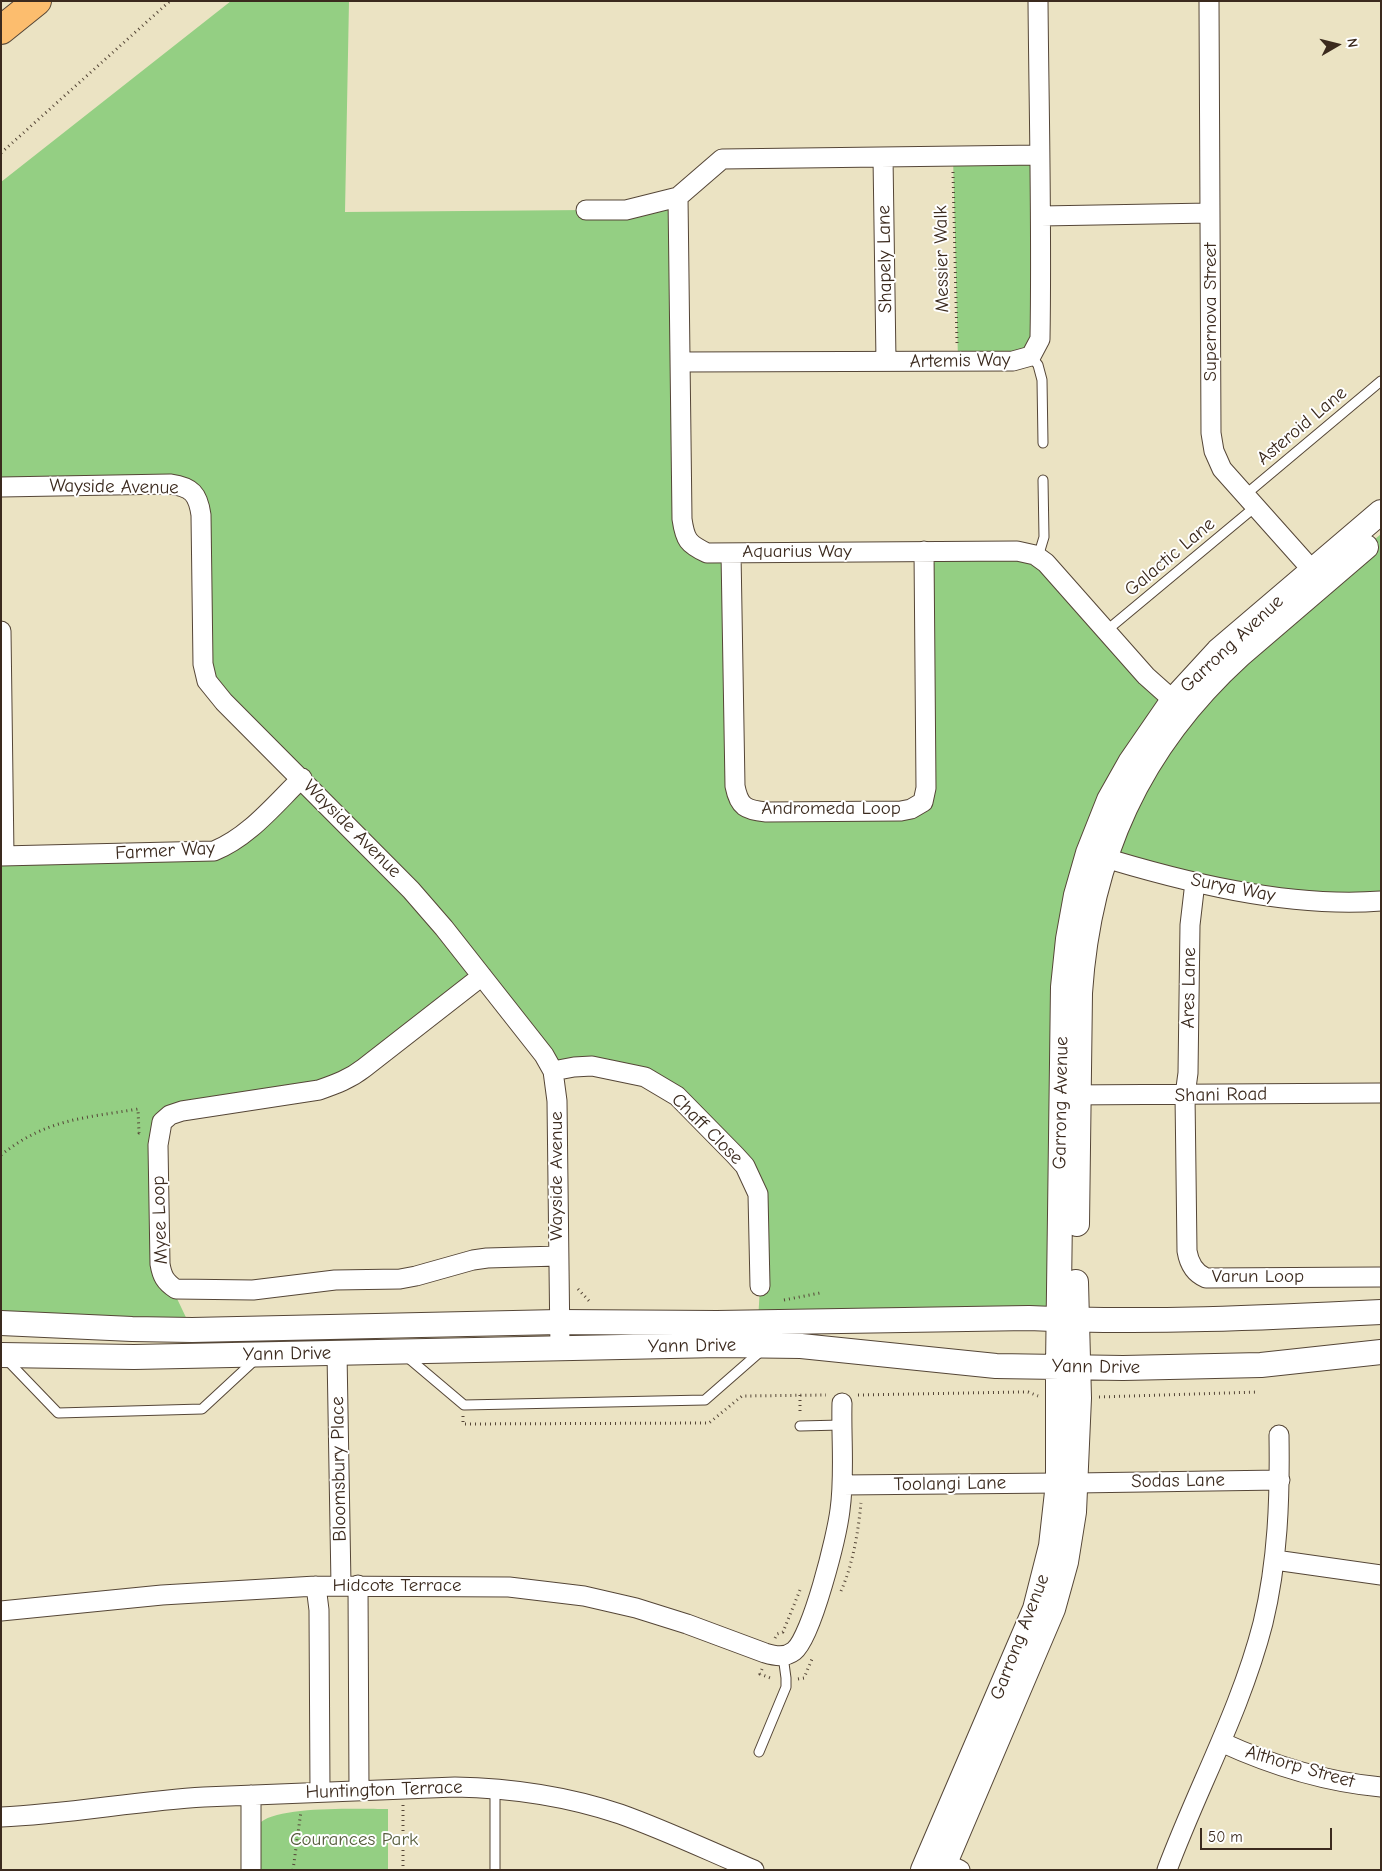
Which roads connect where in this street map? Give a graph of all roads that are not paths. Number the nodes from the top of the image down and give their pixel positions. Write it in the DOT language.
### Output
graph roads {
  1 [pos="37,1"];
  2 [pos="1038,1"];
  3 [pos="1209,1"];
  4 [pos="1,30"];
  5 [pos="1039,155"];
  6 [pos="883,157"];
  7 [pos="678,198"];
  8 [pos="586,210"];
  9 [pos="1210,213"];
  10 [pos="1041,216"];
  11 [pos="1031,356"];
  12 [pos="886,361"];
  13 [pos="680,362"];
  14 [pos="1381,381"];
  15 [pos="1043,443"];
  16 [pos="1043,480"];
  17 [pos="1,487"];
  18 [pos="1250,501"];
  19 [pos="1381,512"];
  20 [pos="1381,534"];
  21 [pos="924,551"];
  22 [pos="731,553"];
  23 [pos="1038,557"];
  24 [pos="1318,576"];
  25 [pos="1,630"];
  26 [pos="1106,631"];
  27 [pos="1179,706"];
  28 [pos="302,778"];
  29 [pos="3,856"];
  30 [pos="1096,856"];
  31 [pos="1195,882"];
  32 [pos="1381,901"];
  33 [pos="482,976"];
  34 [pos="553,1071"];
  35 [pos="1381,1093"];
  36 [pos="1070,1095"];
  37 [pos="1185,1095"];
  38 [pos="558,1256"];
  39 [pos="1381,1277"];
  40 [pos="760,1286"];
  41 [pos="1381,1312"];
  42 [pos="1068,1320"];
  43 [pos="559,1322"];
  44 [pos="1,1323"];
  45 [pos="767,1345"];
  46 [pos="560,1348"];
  47 [pos="401,1352"];
  48 [pos="337,1353"];
  49 [pos="262,1354"];
  50 [pos="1379,1354"];
  51 [pos="2,1355"];
  52 [pos="1068,1367"];
  53 [pos="842,1402"];
  54 [pos="841,1425"];
  55 [pos="800,1426"];
  56 [pos="1279,1435"];
  57 [pos="1280,1480"];
  58 [pos="1067,1483"];
  59 [pos="842,1485"];
  60 [pos="1275,1560"];
  61 [pos="1381,1575"];
  62 [pos="349,1585"];
  63 [pos="316,1586"];
  64 [pos="1,1611"];
  65 [pos="783,1656"];
  66 [pos="1220,1742"];
  67 [pos="759,1752"];
  68 [pos="1381,1787"];
  69 [pos="495,1788"];
  70 [pos="359,1792"];
  71 [pos="311,1793"];
  72 [pos="251,1795"];
  73 [pos="1,1817"];
  74 [pos="940,1866"];
  75 [pos="251,1870"];
  76 [pos="495,1870"];
  77 [pos="754,1870"];
  78 [pos="1167,1870"];
  1 -- 4 [label="highway"];
  2 -- 5 [label="street, Artemis Way"];
  3 -- 9 [label="street, Supernova Street"];
  5 -- 6 [label="street"];
  5 -- 10 [label="street, Artemis Way"];
  6 -- 7 [label="street"];
  6 -- 12 [label="street, Shapely Lane"];
  7 -- 8 [label="street"];
  7 -- 13 [label="street, Aquarius Way"];
  9 -- 10 [label="street"];
  9 -- 18 [label="street, Supernova Street"];
  10 -- 11 [label="street, Artemis Way"];
  11 -- 12 [label="street, Artemis Way"];
  11 -- 15 [label="lane"];
  12 -- 13 [label="street, Artemis Way"];
  13 -- 22 [label="street, Aquarius Way"];
  14 -- 18 [label="lane, Asteroid Lane"];
  16 -- 23 [label="lane"];
  17 -- 28 [label="street, Wayside Avenue"];
  18 -- 24 [label="street, Supernova Street"];
  18 -- 26 [label="lane, Galactic Lane"];
  19 -- 24 [label="street, Garrong Avenue"];
  20 -- 24 [label="street, Garrong Avenue"];
  21 -- 22 [label="street, Aquarius Way"];
  21 -- 22 [label="street, Andromeda Loop"];
  21 -- 23 [label="street, Aquarius Way"];
  23 -- 26 [label="street, Aquarius Way"];
  24 -- 27 [label="street, Garrong Avenue"];
  25 -- 29 [label="street"];
  26 -- 27 [label="street, Aquarius Way"];
  27 -- 30 [label="street, Garrong Avenue"];
  28 -- 29 [label="street, Farmer Way"];
  28 -- 33 [label="street, Wayside Avenue"];
  30 -- 31 [label="street, Surya Way"];
  30 -- 36 [label="street, Garrong Avenue"];
  31 -- 32 [label="street, Surya Way"];
  31 -- 37 [label="street, Ares Lane"];
  33 -- 34 [label="street, Wayside Avenue"];
  33 -- 38 [label="street, Myee Loop"];
  34 -- 38 [label="street, Wayside Avenue"];
  34 -- 40 [label="street, Chaff Close"];
  35 -- 37 [label="street, Shani Road"];
  36 -- 37 [label="street, Shani Road"];
  36 -- 42 [label="street, Garrong Avenue"];
  37 -- 39 [label="street, Varun Loop"];
  38 -- 43 [label="street, Wayside Avenue"];
  41 -- 42 [label="street, Yann Drive"];
  42 -- 43 [label="street, Yann Drive"];
  42 -- 52 [label="street, Garrong Avenue"];
  43 -- 44 [label="street, Yann Drive"];
  43 -- 46 [label="street, Wayside Avenue"];
  45 -- 46 [label="street, Yann Drive"];
  45 -- 47 [label="lane"];
  45 -- 52 [label="street, Yann Drive"];
  46 -- 47 [label="street, Yann Drive"];
  47 -- 48 [label="street, Yann Drive"];
  48 -- 49 [label="street, Yann Drive"];
  48 -- 62 [label="street, Bloomsbury Place"];
  49 -- 51 [label="street, Yann Drive"];
  49 -- 51 [label="lane"];
  50 -- 52 [label="street, Yann Drive"];
  52 -- 58 [label="street, Garrong Avenue"];
  53 -- 54 [label="street"];
  54 -- 55 [label="lane"];
  54 -- 59 [label="street"];
  56 -- 57 [label="street"];
  57 -- 58 [label="street, Sodas Lane"];
  57 -- 60 [label="street"];
  58 -- 59 [label="street, Toolangi Lane"];
  58 -- 74 [label="street, Garrong Avenue"];
  58 -- 74 [label="street, Garrong Avenue"];
  59 -- 65 [label="street"];
  60 -- 61 [label="street"];
  60 -- 66 [label="street"];
  62 -- 63 [label="street, Hidcote Terrace"];
  62 -- 65 [label="street, Hidcote Terrace"];
  62 -- 70 [label="street, Bloomsbury Place"];
  63 -- 64 [label="street, Hidcote Terrace"];
  63 -- 71 [label="street"];
  65 -- 67 [label="lane"];
  66 -- 68 [label="street, Althorp Street"];
  66 -- 78 [label="street"];
  69 -- 70 [label="street, Huntington Terrace"];
  69 -- 76 [label="lane"];
  69 -- 77 [label="street, Huntington Terrace"];
  70 -- 71 [label="street, Huntington Terrace"];
  71 -- 72 [label="street, Huntington Terrace"];
  72 -- 73 [label="street, Huntington Terrace"];
  72 -- 75 [label="street"];
}
